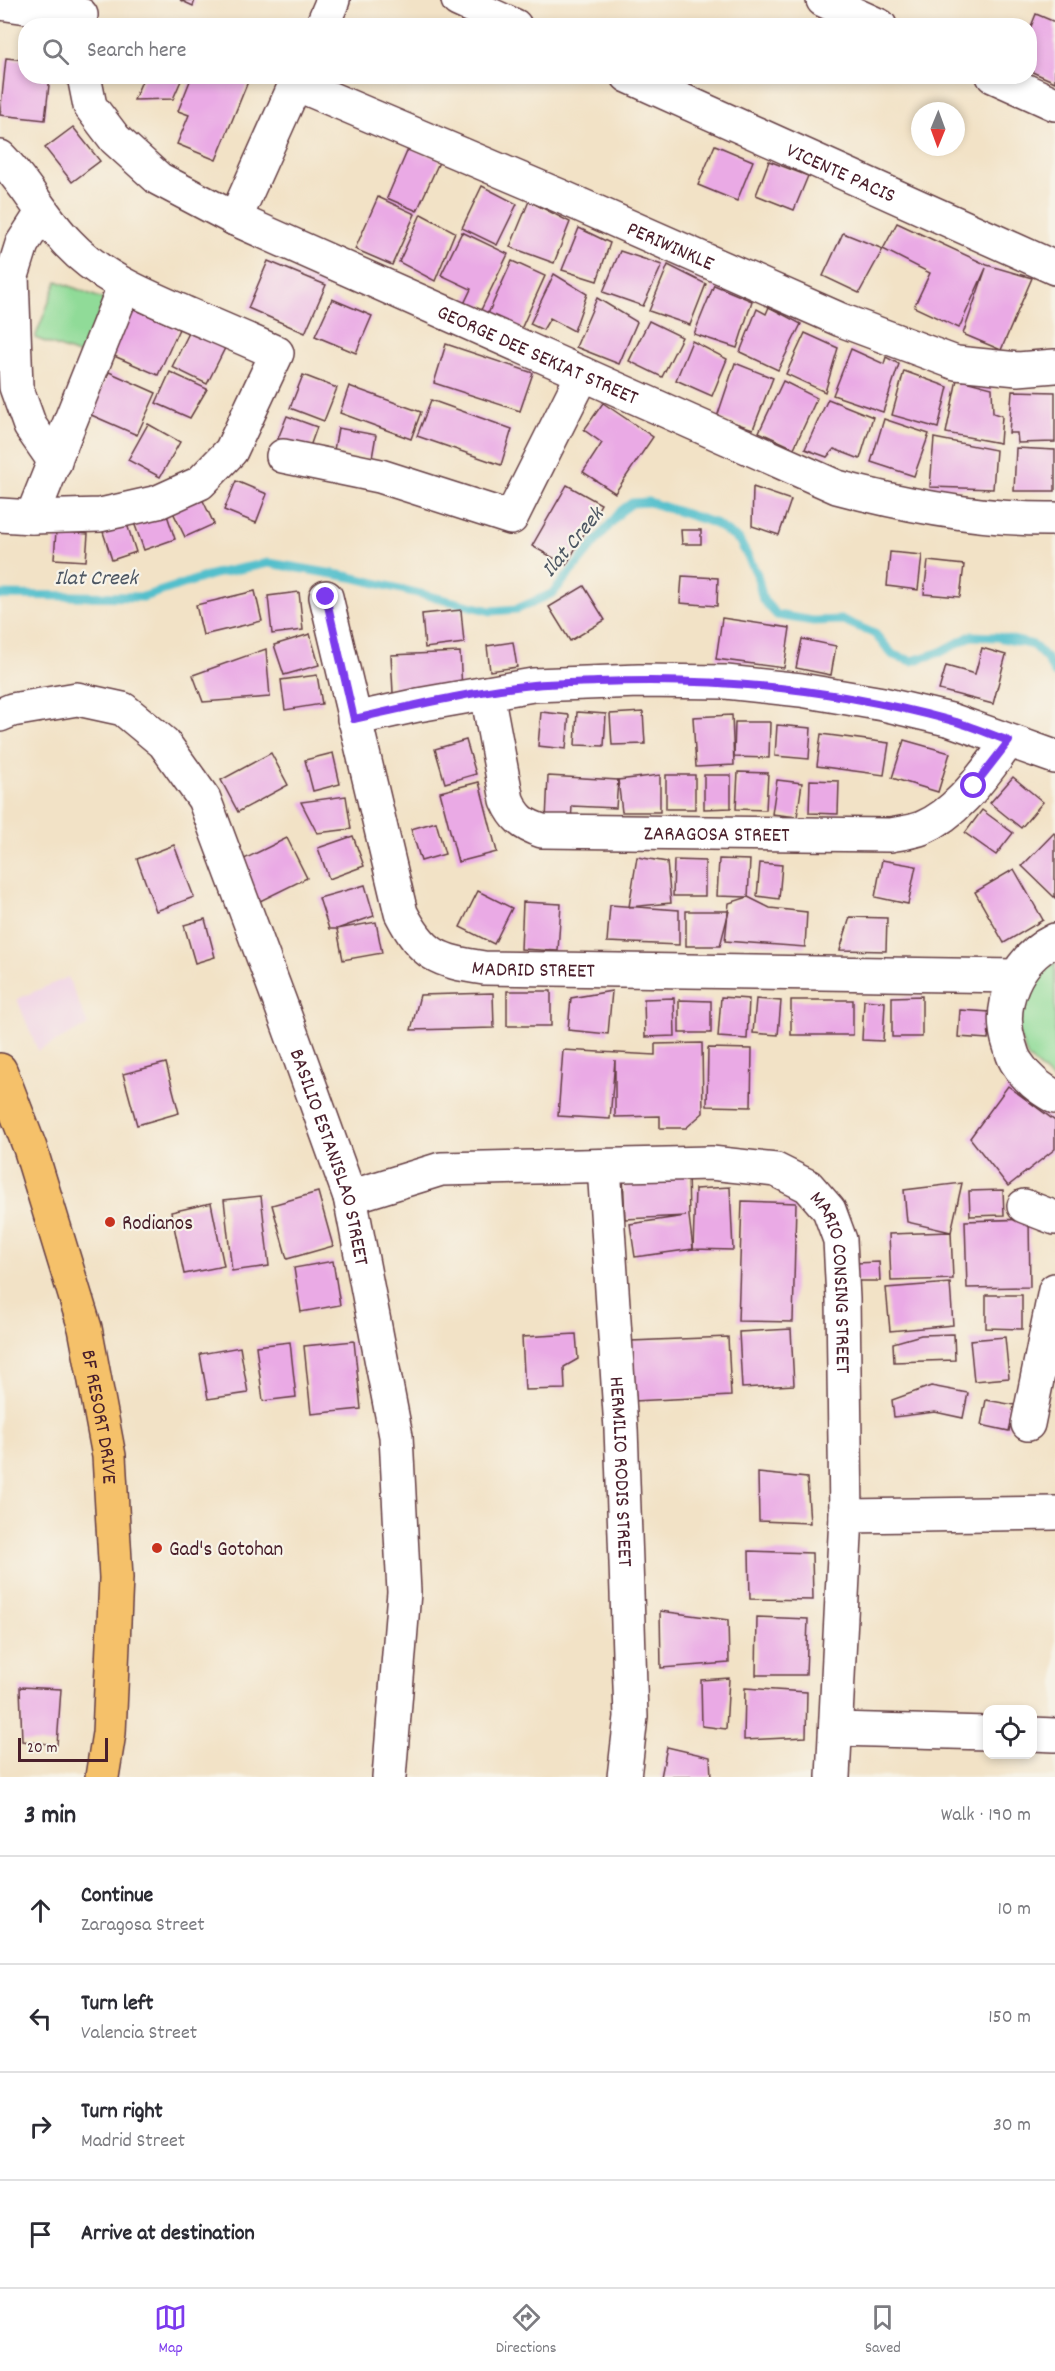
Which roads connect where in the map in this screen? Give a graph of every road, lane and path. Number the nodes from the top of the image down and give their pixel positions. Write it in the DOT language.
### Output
graph roads {
  1 [pos="333,0"];
  2 [pos="458,0"];
  3 [pos="823,0"];
  4 [pos="0,3"];
  5 [pos="81,14"];
  6 [pos="325,18"];
  7 [pos="497,18"];
  8 [pos="862,18"];
  9 [pos="86,84"];
  10 [pos="296,84"];
  11 [pos="307,84"];
  12 [pos="646,84"];
  13 [pos="1011,84"];
  14 [pos="1055,104"];
  15 [pos="0,157"];
  16 [pos="42,213"];
  17 [pos="235,219"];
  18 [pos="1055,268"];
  19 [pos="124,287"];
  20 [pos="1055,366"];
  21 [pos="583,374"];
  22 [pos="283,456"];
  23 [pos="55,462"];
  24 [pos="16,516"];
  25 [pos="1055,519"];
  26 [pos="326,597"];
  27 [pos="487,693"];
  28 [pos="0,715"];
  29 [pos="354,719"];
  30 [pos="1009,741"];
  31 [pos="1055,757"];
  32 [pos="1055,940"];
  33 [pos="1016,976"];
  34 [pos="0,1070"];
  35 [pos="1055,1097"];
  36 [pos="604,1166"];
  37 [pos="350,1197"];
  38 [pos="1024,1206"];
  39 [pos="1055,1218"];
  40 [pos="1054,1297"];
  41 [pos="1028,1425"];
  42 [pos="1055,1513"];
  43 [pos="846,1516"];
  44 [pos="836,1729"];
  45 [pos="983,1733"];
  46 [pos="1037,1734"];
  47 [pos="1055,1735"];
  48 [pos="102,1777"];
  49 [pos="389,1777"];
  50 [pos="624,1777"];
  51 [pos="833,1777"];
  1 -- 6 [label="street"];
  2 -- 7 [label="street"];
  3 -- 8 [label="street"];
  4 -- 5 [label="street"];
  9 -- 17 [label="street, GEORGE DEE SEKIAT STREET"];
  10 -- 17 [label="street"];
  11 -- 20 [label="street, PERIWINKLE"];
  12 -- 18 [label="street, VICENTE PACIS"];
  13 -- 14 [label="street"];
  15 -- 16 [label="street"];
  16 -- 19 [label="street"];
  16 -- 23 [label="street"];
  17 -- 21 [label="street, GEORGE DEE SEKIAT STREET"];
  19 -- 23 [label="street"];
  19 -- 24 [label="street"];
  21 -- 22 [label="street"];
  21 -- 25 [label="street, GEORGE DEE SEKIAT STREET"];
  23 -- 24 [label="street"];
  26 -- 29 [label="street, MADRID STREET"];
  27 -- 29 [label="street"];
  27 -- 30 [label="street"];
  27 -- 30 [label="street, ZARAGOSA STREET"];
  28 -- 37 [label="street, BASILIO ESTANISLAO STREET"];
  29 -- 33 [label="street, MADRID STREET"];
  30 -- 31 [label="street"];
  32 -- 33 [label="street"];
  33 -- 35 [label="street"];
  34 -- 48 [label="main road, BF RESORT DRIVE"];
  36 -- 37 [label="street, MARIO CONSING STREET"];
  36 -- 43 [label="street, MARIO CONSING STREET"];
  36 -- 50 [label="street, HERMILIO RODIS STREET"];
  37 -- 49 [label="street, BASILIO ESTANISLAO STREET"];
  38 -- 39 [label="street"];
  40 -- 41 [label="street"];
  42 -- 43 [label="street"];
  43 -- 44 [label="street, MARIO CONSING STREET"];
  44 -- 45 [label="street"];
  44 -- 51 [label="street, MARIO CONSING STREET"];
  46 -- 47 [label="street"];
}
